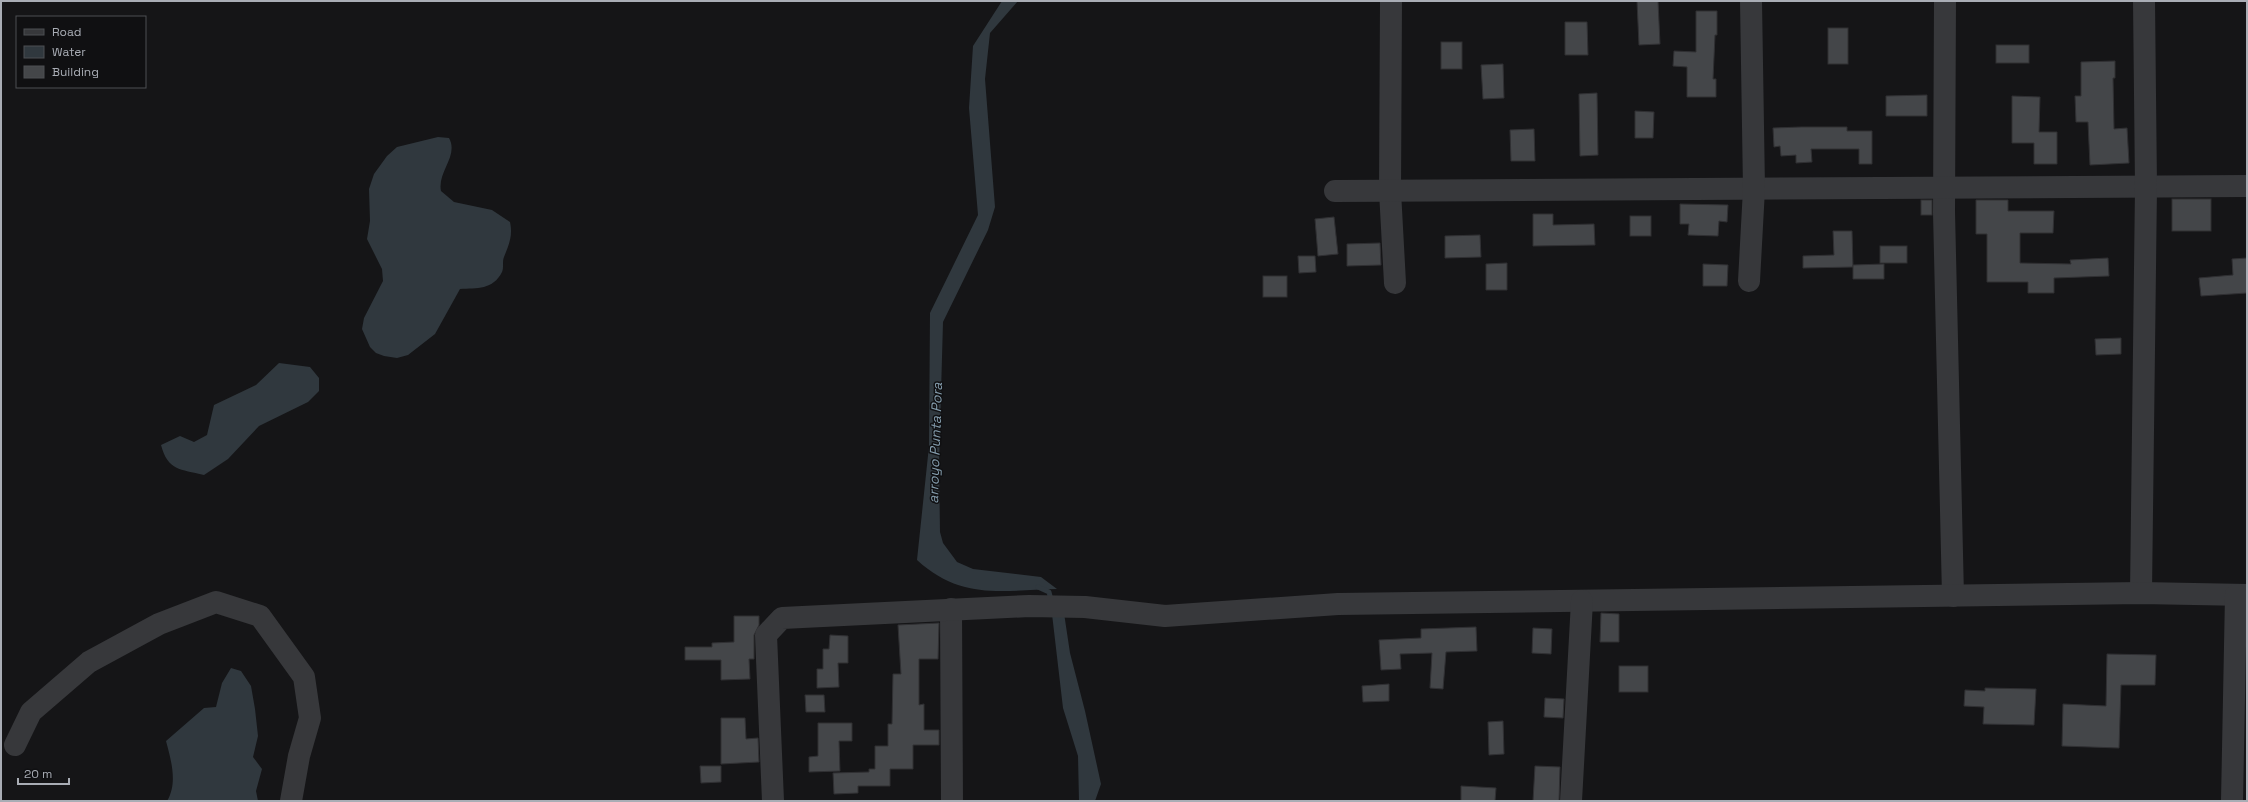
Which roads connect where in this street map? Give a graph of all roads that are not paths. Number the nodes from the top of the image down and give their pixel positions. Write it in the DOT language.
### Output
graph roads {
  1 [pos="1391,1"];
  2 [pos="1751,1"];
  3 [pos="1945,1"];
  4 [pos="2144,1"];
  5 [pos="2247,186"];
  6 [pos="1944,188"];
  7 [pos="2146,188"];
  8 [pos="1754,189"];
  9 [pos="1335,191"];
  10 [pos="1390,191"];
  11 [pos="1749,281"];
  12 [pos="1396,283"];
  13 [pos="2141,593"];
  14 [pos="2241,595"];
  15 [pos="1953,596"];
  16 [pos="1582,601"];
  17 [pos="950,609"];
  18 [pos="15,745"];
  19 [pos="291,801"];
  20 [pos="773,801"];
  21 [pos="952,801"];
  22 [pos="1571,801"];
  23 [pos="2232,801"];
  1 -- 10 [label="street"];
  2 -- 8 [label="street"];
  3 -- 6 [label="street"];
  4 -- 7 [label="street"];
  5 -- 7 [label="street"];
  6 -- 7 [label="street"];
  6 -- 8 [label="street"];
  6 -- 15 [label="street"];
  7 -- 13 [label="street"];
  8 -- 10 [label="street"];
  8 -- 11 [label="street"];
  9 -- 10 [label="street"];
  10 -- 12 [label="street"];
  13 -- 14 [label="street"];
  13 -- 15 [label="street"];
  14 -- 23 [label="street"];
  15 -- 16 [label="street"];
  16 -- 17 [label="street"];
  16 -- 22 [label="street"];
  17 -- 20 [label="street"];
  17 -- 21 [label="street"];
  18 -- 19 [label="street"];
}
